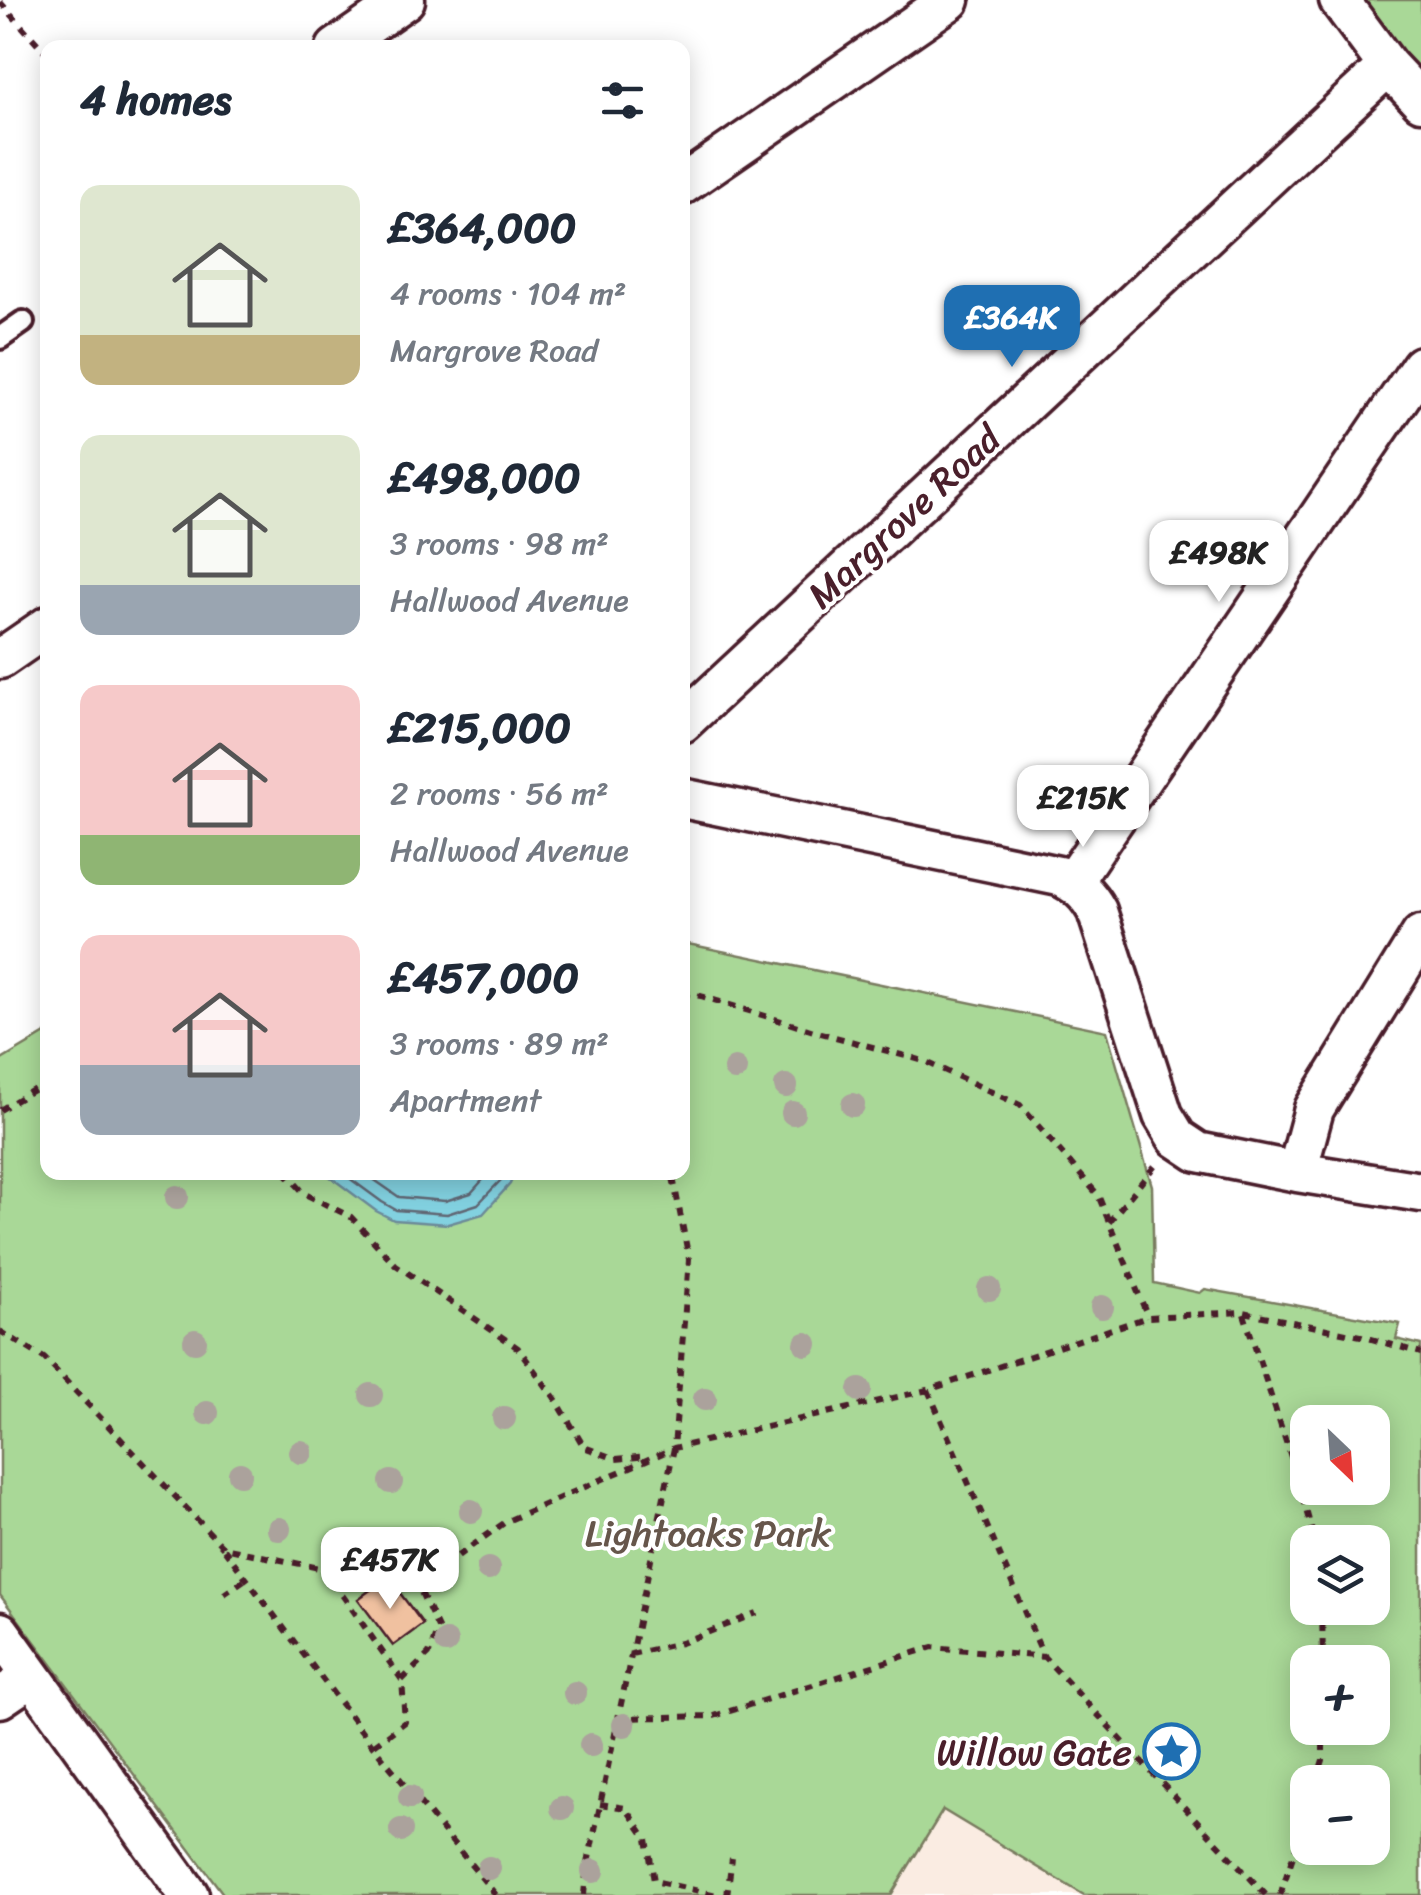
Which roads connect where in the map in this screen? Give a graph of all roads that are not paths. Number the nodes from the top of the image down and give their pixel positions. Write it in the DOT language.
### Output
graph roads {
  1 [pos="404,0"];
  2 [pos="950,0"];
  3 [pos="1338,0"];
  4 [pos="347,40"];
  5 [pos="1388,66"];
  6 [pos="1421,101"];
  7 [pos="690,180"];
  8 [pos="23,322"];
  9 [pos="0,338"];
  10 [pos="1421,366"];
  11 [pos="40,631"];
  12 [pos="0,658"];
  13 [pos="690,716"];
  14 [pos="690,800"];
  15 [pos="1072,882"];
  16 [pos="1421,935"];
  17 [pos="1298,1172"];
  18 [pos="1421,1192"];
  19 [pos="0,1632"];
  20 [pos="15,1687"];
  21 [pos="189,1895"];
  1 -- 4 [label="street"];
  2 -- 7 [label="street"];
  3 -- 5 [label="street"];
  5 -- 6 [label="street"];
  5 -- 13 [label="street, Margrove Road"];
  8 -- 9 [label="lane"];
  10 -- 15 [label="street"];
  11 -- 12 [label="street"];
  14 -- 15 [label="street"];
  15 -- 17 [label="street"];
  16 -- 17 [label="street"];
  17 -- 18 [label="street"];
  19 -- 20 [label="street"];
  20 -- 21 [label="street"];
}
